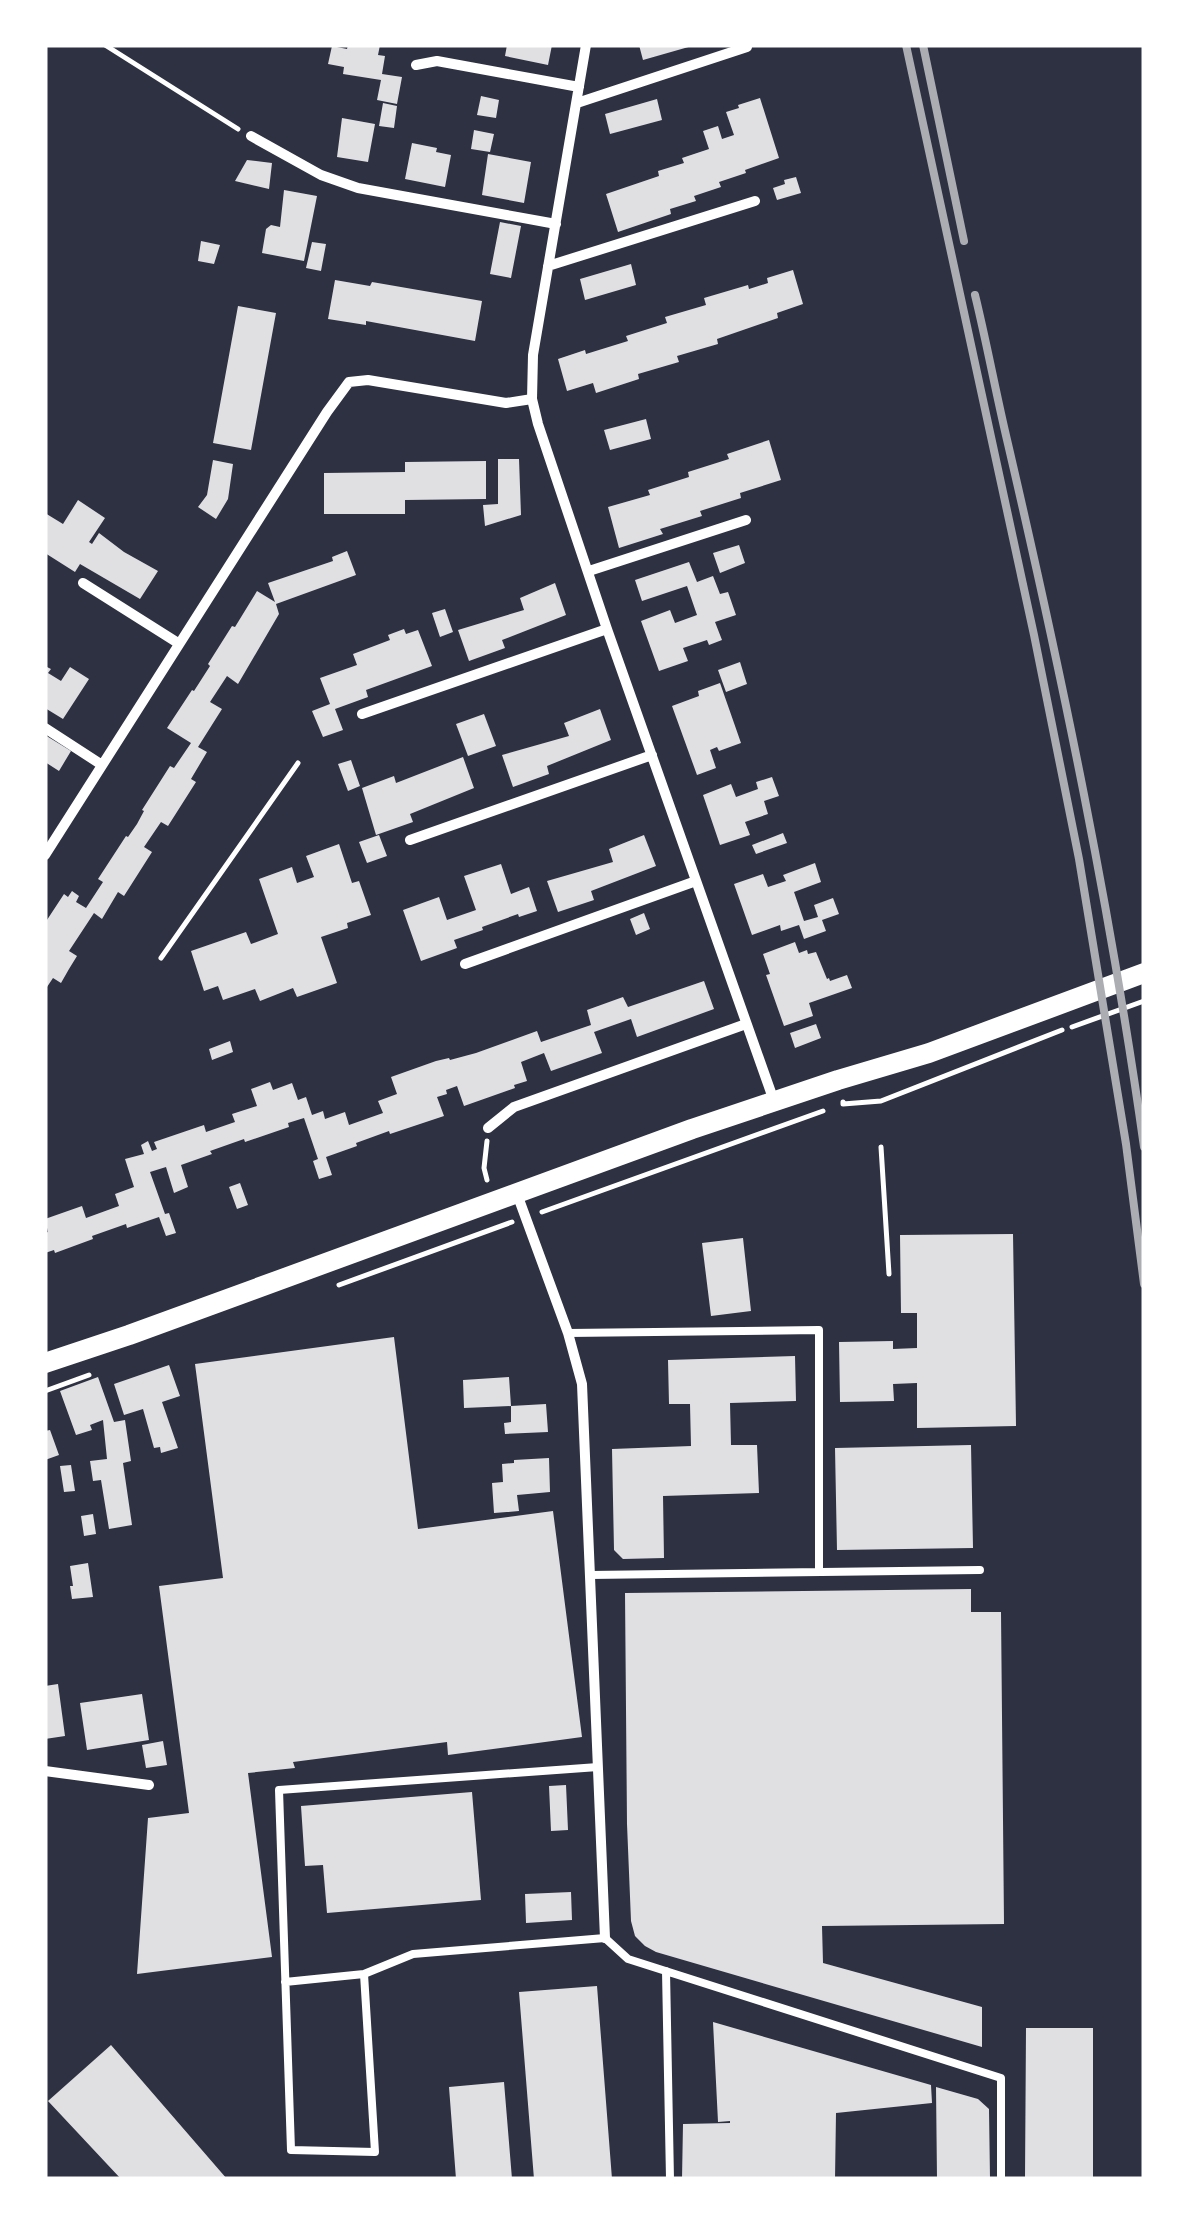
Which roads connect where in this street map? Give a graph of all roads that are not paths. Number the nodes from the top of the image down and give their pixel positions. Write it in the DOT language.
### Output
graph roads {
  1 [pos="586,45"];
  2 [pos="747,47"];
  3 [pos="416,65"];
  4 [pos="580,86"];
  5 [pos="576,104"];
  6 [pos="250,136"];
  7 [pos="754,201"];
  8 [pos="556,224"];
  9 [pos="548,266"];
  10 [pos="532,398"];
  11 [pos="746,520"];
  12 [pos="589,571"];
  13 [pos="83,582"];
  14 [pos="607,629"];
  15 [pos="178,644"];
  16 [pos="362,714"];
  17 [pos="45,728"];
  18 [pos="652,755"];
  19 [pos="102,764"];
  20 [pos="410,840"];
  21 [pos="45,855"];
  22 [pos="696,881"];
  23 [pos="464,964"];
  24 [pos="1144,973"];
  25 [pos="746,1024"];
  26 [pos="774,1101"];
  27 [pos="488,1128"];
  28 [pos="517,1194"];
  29 [pos="568,1333"];
  30 [pos="45,1363"];
  31 [pos="980,1570"];
  32 [pos="818,1572"];
  33 [pos="590,1574"];
  34 [pos="598,1767"];
  35 [pos="45,1772"];
  36 [pos="149,1785"];
  37 [pos="605,1938"];
  38 [pos="666,1971"];
  39 [pos="364,1974"];
  40 [pos="286,1982"];
  41 [pos="670,2179"];
  42 [pos="1001,2179"];
  1 -- 4 [label="street"];
  2 -- 5 [label="street"];
  3 -- 4 [label="street"];
  4 -- 5 [label="street"];
  5 -- 8 [label="street"];
  6 -- 8 [label="street"];
  7 -- 9 [label="street"];
  8 -- 9 [label="street"];
  9 -- 10 [label="street"];
  10 -- 12 [label="street"];
  10 -- 15 [label="street"];
  11 -- 12 [label="street"];
  12 -- 14 [label="street"];
  13 -- 15 [label="street"];
  14 -- 16 [label="street"];
  14 -- 18 [label="street"];
  15 -- 19 [label="street"];
  17 -- 19 [label="street"];
  18 -- 20 [label="street"];
  18 -- 22 [label="street"];
  19 -- 21 [label="street"];
  22 -- 23 [label="street"];
  22 -- 25 [label="street"];
  24 -- 26 [label="main road"];
  25 -- 26 [label="street"];
  25 -- 27 [label="street"];
  26 -- 28 [label="main road"];
  28 -- 29 [label="street"];
  28 -- 30 [label="main road"];
  29 -- 32 [label="lane"];
  29 -- 33 [label="street"];
  31 -- 32 [label="lane"];
  32 -- 33 [label="lane"];
  33 -- 34 [label="street"];
  34 -- 37 [label="street"];
  34 -- 40 [label="lane"];
  35 -- 36 [label="street"];
  37 -- 38 [label="lane"];
  37 -- 39 [label="lane"];
  38 -- 41 [label="lane"];
  38 -- 42 [label="lane"];
  39 -- 40 [label="lane"];
  39 -- 40 [label="lane"];
}
